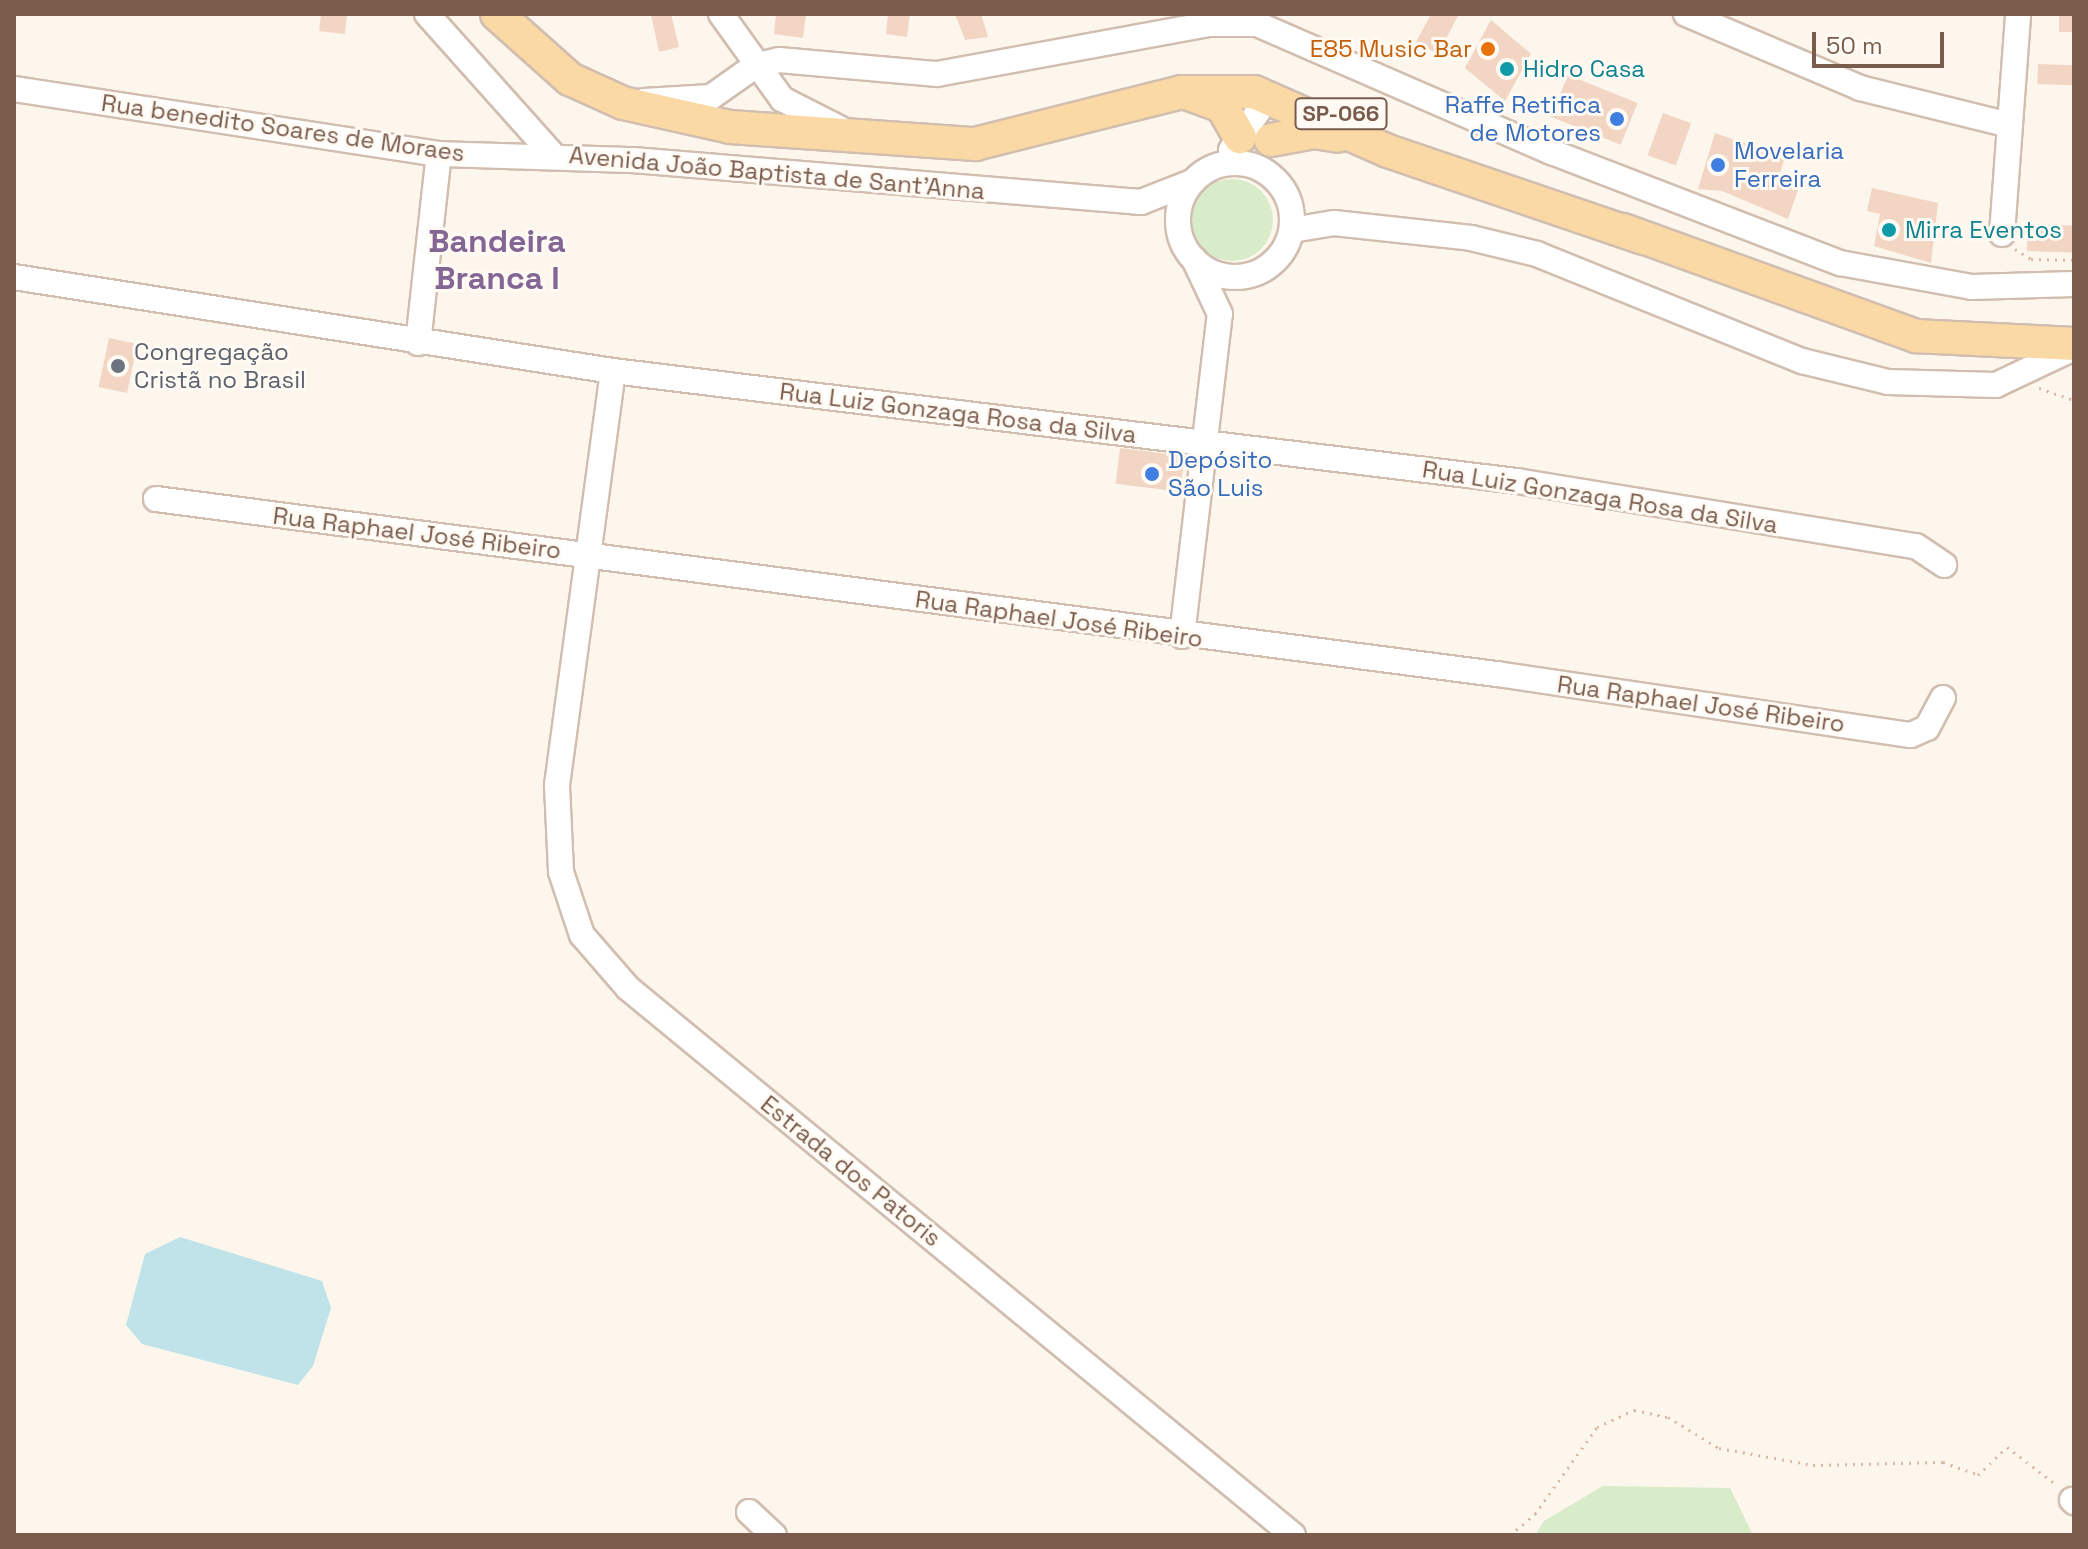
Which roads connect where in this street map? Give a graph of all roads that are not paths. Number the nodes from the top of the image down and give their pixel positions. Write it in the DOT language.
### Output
graph roads {
  1 [pos="427,14"];
  2 [pos="497,14"];
  3 [pos="1686,14"];
  4 [pos="1750,14"];
  5 [pos="2018,14"];
  6 [pos="725,23"];
  7 [pos="1729,31"];
  8 [pos="755,66"];
  9 [pos="1240,71"];
  10 [pos="14,89"];
  11 [pos="1182,92"];
  12 [pos="1269,96"];
  13 [pos="623,103"];
  14 [pos="1335,112"];
  15 [pos="2009,125"];
  16 [pos="1036,133"];
  17 [pos="1255,138"];
  18 [pos="878,142"];
  19 [pos="1388,151"];
  20 [pos="439,154"];
  21 [pos="553,155"];
  22 [pos="1222,164"];
  23 [pos="1192,182"];
  24 [pos="1280,186"];
  25 [pos="1141,202"];
  26 [pos="1334,223"];
  27 [pos="1292,230"];
  28 [pos="2002,234"];
  29 [pos="1643,238"];
  30 [pos="1189,252"];
  31 [pos="1260,272"];
  32 [pos="14,277"];
  33 [pos="2074,284"];
  34 [pos="1220,314"];
  35 [pos="418,343"];
  36 [pos="2074,346"];
  37 [pos="613,371"];
  38 [pos="1203,443"];
  39 [pos="156,499"];
  40 [pos="590,556"];
  41 [pos="1944,565"];
  42 [pos="1182,636"];
  43 [pos="1943,698"];
  44 [pos="749,1512"];
  45 [pos="774,1535"];
  46 [pos="1293,1535"];
  1 -- 21 [label="street, Avenida João Baptista de Sant'Anna"];
  2 -- 13 [label="main road, SP-066"];
  3 -- 7 [label="street"];
  4 -- 7 [label="street"];
  5 -- 15 [label="street"];
  6 -- 8 [label="street"];
  7 -- 15 [label="street"];
  8 -- 13 [label="street"];
  8 -- 18 [label="street"];
  8 -- 33 [label="street"];
  9 -- 12 [label="main road"];
  9 -- 14 [label="main road, SP-066"];
  9 -- 16 [label="main road, SP-066"];
  10 -- 20 [label="street, Rua benedito Soares de Moraes"];
  11 -- 12 [label="main road, SP-066"];
  11 -- 16 [label="main road, SP-066"];
  11 -- 17 [label="main road"];
  12 -- 14 [label="main road"];
  12 -- 17 [label="street"];
  12 -- 19 [label="main road, SP-066"];
  13 -- 18 [label="main road, SP-066"];
  14 -- 29 [label="main road, SP-066"];
  15 -- 28 [label="street"];
  16 -- 18 [label="main road, SP-066"];
  17 -- 19 [label="main road"];
  17 -- 22 [label="street"];
  17 -- 24 [label="street"];
  19 -- 29 [label="main road, SP-066"];
  20 -- 21 [label="street, Rua benedito Soares de Moraes"];
  20 -- 35 [label="street"];
  21 -- 25 [label="street, Avenida João Baptista de Sant'Anna"];
  22 -- 23 [label="street"];
  22 -- 24 [label="street"];
  23 -- 25 [label="street, Avenida João Baptista de Sant'Anna"];
  23 -- 30 [label="street"];
  24 -- 26 [label="street"];
  24 -- 27 [label="street"];
  25 -- 30 [label="street"];
  26 -- 27 [label="street"];
  26 -- 36 [label="street"];
  27 -- 31 [label="street"];
  29 -- 36 [label="main road, SP-066"];
  30 -- 31 [label="street"];
  30 -- 34 [label="street"];
  31 -- 34 [label="street"];
  32 -- 35 [label="street, Rua Luiz Gonzaga Rosa da Silva"];
  34 -- 38 [label="street"];
  35 -- 37 [label="street, Rua Luiz Gonzaga Rosa da Silva"];
  37 -- 38 [label="street, Rua Luiz Gonzaga Rosa da Silva"];
  37 -- 40 [label="street, Estrada dos Patoris"];
  38 -- 41 [label="street, Rua Luiz Gonzaga Rosa da Silva"];
  38 -- 42 [label="street"];
  39 -- 40 [label="street, Rua Raphael José Ribeiro"];
  40 -- 42 [label="street, Rua Raphael José Ribeiro"];
  40 -- 46 [label="street, Estrada dos Patoris"];
  42 -- 43 [label="street, Rua Raphael José Ribeiro"];
  44 -- 45 [label="street"];
}
